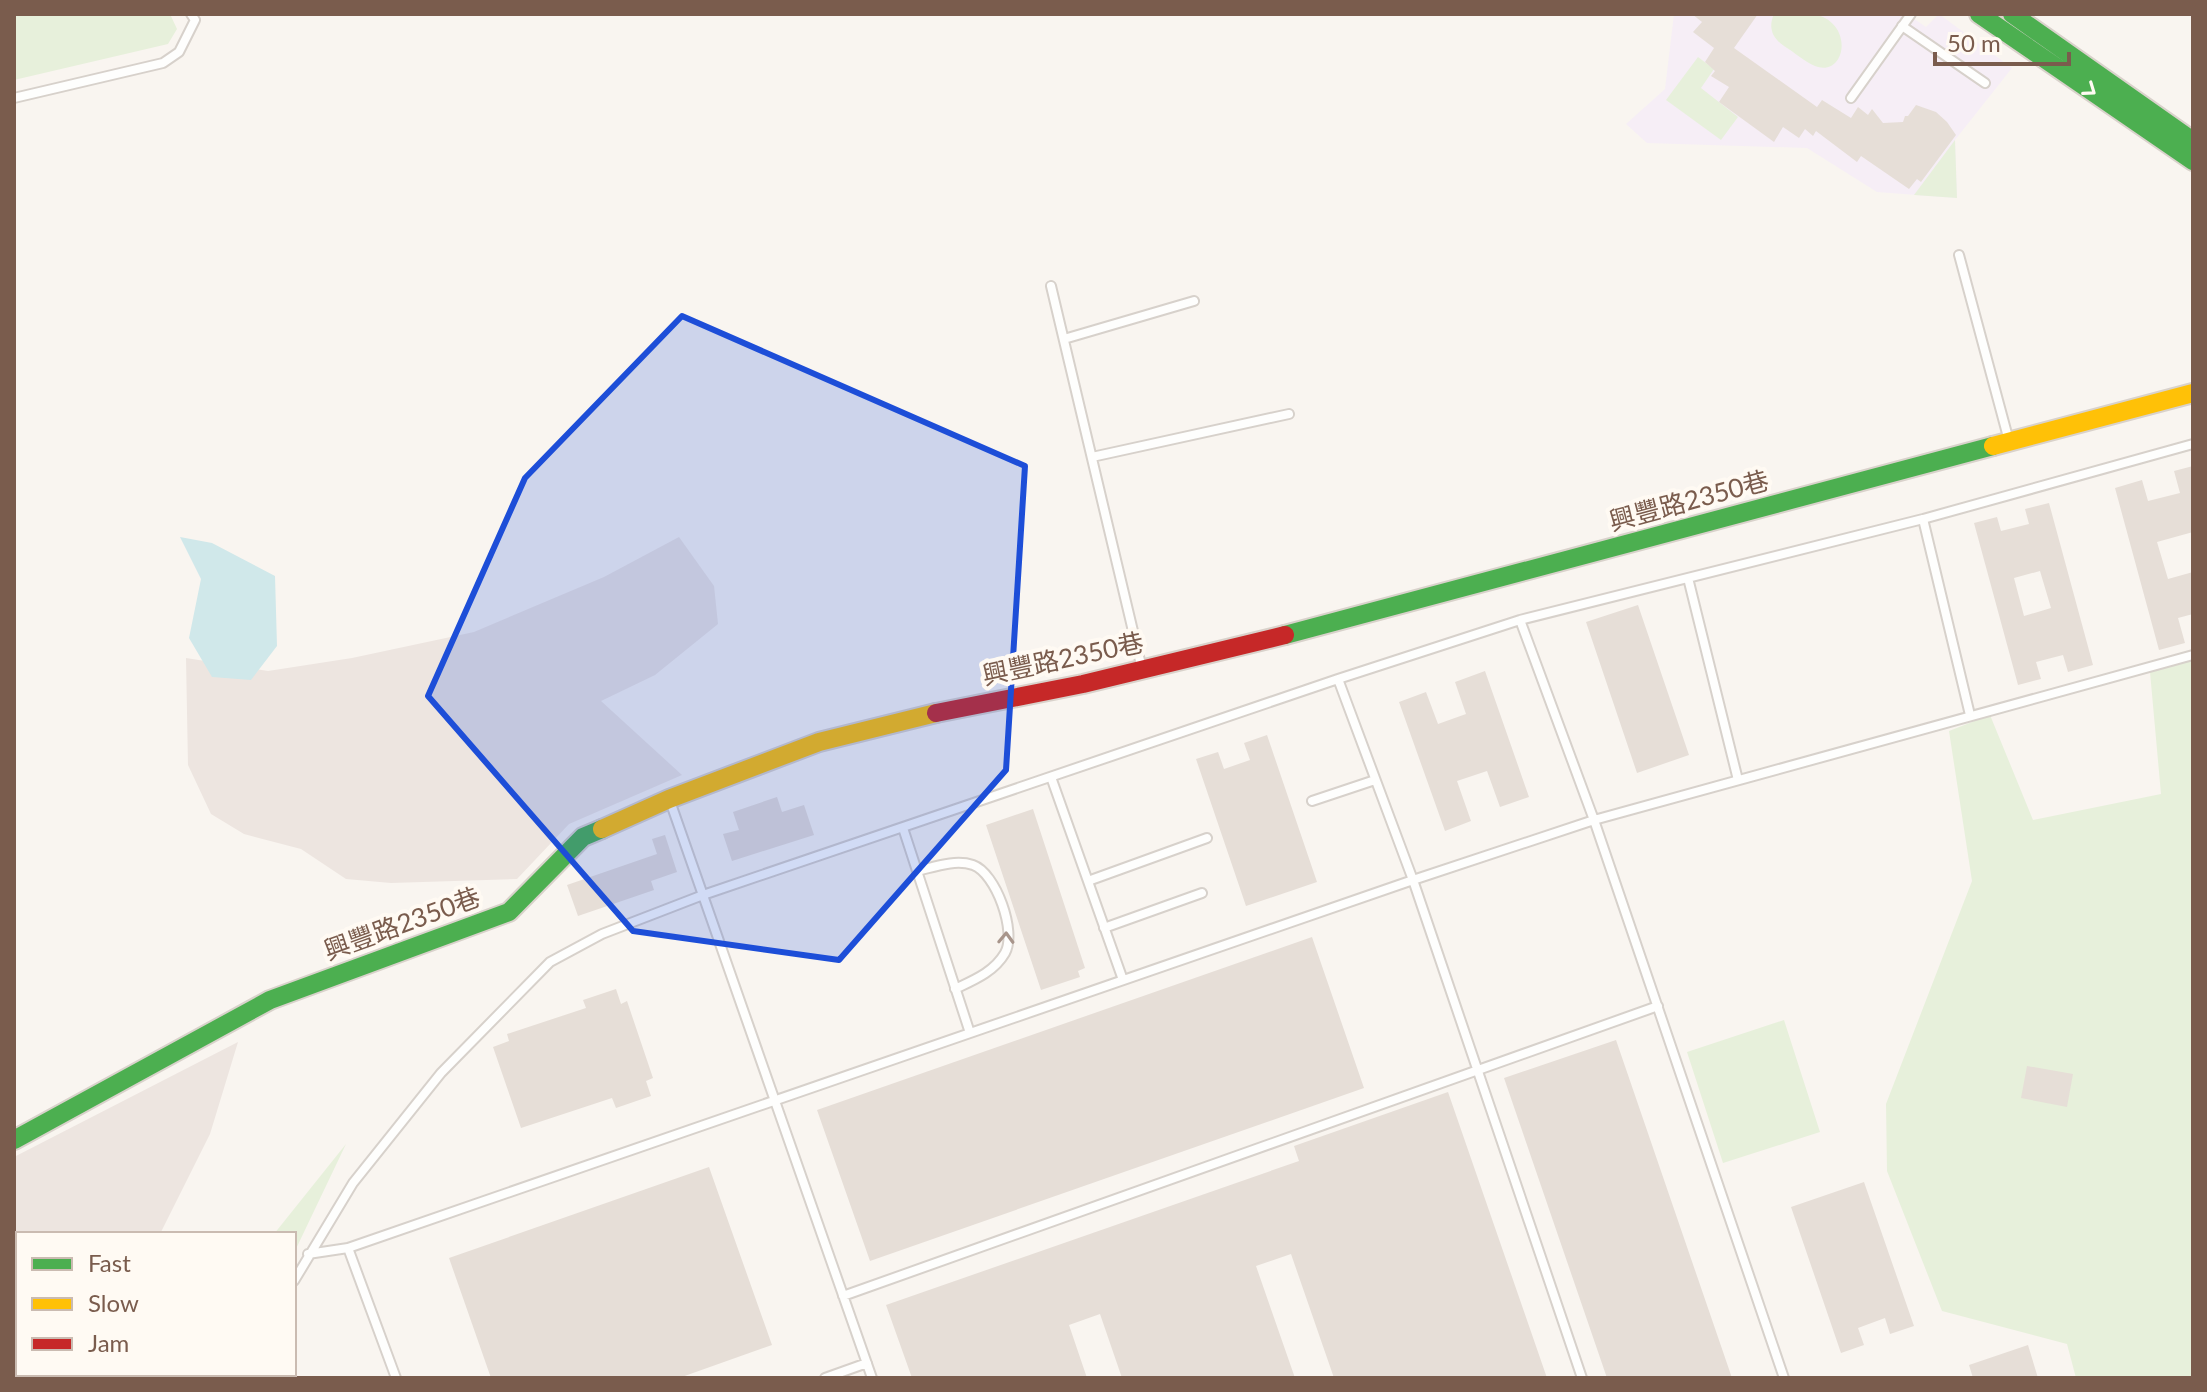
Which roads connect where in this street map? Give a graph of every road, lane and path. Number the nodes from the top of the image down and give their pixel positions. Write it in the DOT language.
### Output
graph roads {
  1 [pos="1911,14"];
  2 [pos="1979,14"];
  3 [pos="2012,14"];
  4 [pos="193,17"];
  5 [pos="1902,26"];
  6 [pos="1985,83"];
  7 [pos="14,98"];
  8 [pos="1851,98"];
  9 [pos="2193,141"];
  10 [pos="2193,161"];
  11 [pos="1959,255"];
  12 [pos="1051,286"];
  13 [pos="1194,301"];
  14 [pos="1064,339"];
  15 [pos="2193,393"];
  16 [pos="1289,414"];
  17 [pos="2009,442"];
  18 [pos="2193,444"];
  19 [pos="1092,457"];
  20 [pos="1923,519"];
  21 [pos="1688,578"];
  22 [pos="1520,620"];
  23 [pos="2193,655"];
  24 [pos="1142,670"];
  25 [pos="1338,679"];
  26 [pos="1970,715"];
  27 [pos="1051,777"];
  28 [pos="1375,780"];
  29 [pos="1738,780"];
  30 [pos="669,799"];
  31 [pos="1312,801"];
  32 [pos="1594,820"];
  33 [pos="903,828"];
  34 [pos="1207,838"];
  35 [pos="917,871"];
  36 [pos="1413,880"];
  37 [pos="1088,881"];
  38 [pos="1202,893"];
  39 [pos="703,895"];
  40 [pos="1104,928"];
  41 [pos="1123,980"];
  42 [pos="955,989"];
  43 [pos="1658,1006"];
  44 [pos="970,1033"];
  45 [pos="1478,1070"];
  46 [pos="775,1100"];
  47 [pos="14,1140"];
  48 [pos="348,1248"];
  49 [pos="308,1254"];
  50 [pos="296,1277"];
  51 [pos="843,1296"];
  52 [pos="867,1363"];
  53 [pos="396,1378"];
  54 [pos="825,1378"];
  55 [pos="872,1378"];
  56 [pos="1582,1378"];
  57 [pos="1784,1378"];
  1 -- 5 [label="lane"];
  2 -- 10 [label="street, one-way"];
  3 -- 9 [label="street"];
  4 -- 7 [label="lane"];
  5 -- 6 [label="lane"];
  5 -- 8 [label="lane"];
  11 -- 17 [label="lane"];
  12 -- 14 [label="lane"];
  13 -- 14 [label="lane"];
  14 -- 19 [label="lane"];
  15 -- 17 [label="street, 興豐路2350巷"];
  16 -- 19 [label="lane"];
  17 -- 24 [label="street, 興豐路2350巷"];
  18 -- 20 [label="lane"];
  19 -- 24 [label="lane"];
  20 -- 21 [label="lane"];
  20 -- 26 [label="lane"];
  21 -- 22 [label="lane"];
  21 -- 29 [label="lane"];
  22 -- 25 [label="lane"];
  22 -- 32 [label="lane"];
  23 -- 26 [label="lane"];
  24 -- 30 [label="street, 興豐路2350巷"];
  25 -- 27 [label="lane"];
  25 -- 28 [label="lane"];
  26 -- 29 [label="lane"];
  27 -- 33 [label="lane"];
  27 -- 37 [label="lane"];
  28 -- 31 [label="lane"];
  28 -- 36 [label="lane"];
  29 -- 32 [label="lane"];
  30 -- 39 [label="lane"];
  30 -- 47 [label="street, 興豐路2350巷"];
  32 -- 36 [label="lane"];
  32 -- 43 [label="lane"];
  33 -- 35 [label="lane"];
  33 -- 39 [label="lane"];
  34 -- 37 [label="lane"];
  35 -- 42 [label="lane"];
  42 -- 35 [label="lane, one-way"];
  36 -- 41 [label="lane"];
  36 -- 45 [label="lane"];
  37 -- 40 [label="lane"];
  38 -- 40 [label="lane"];
  39 -- 46 [label="lane"];
  39 -- 49 [label="lane"];
  40 -- 41 [label="lane"];
  41 -- 44 [label="lane"];
  42 -- 44 [label="lane"];
  43 -- 45 [label="lane"];
  43 -- 57 [label="lane"];
  44 -- 46 [label="lane"];
  45 -- 51 [label="lane"];
  45 -- 56 [label="lane"];
  46 -- 48 [label="lane"];
  46 -- 51 [label="lane"];
  48 -- 49 [label="lane"];
  48 -- 53 [label="lane"];
  49 -- 50 [label="lane"];
  51 -- 52 [label="lane"];
  52 -- 54 [label="lane"];
  52 -- 55 [label="lane"];
}
